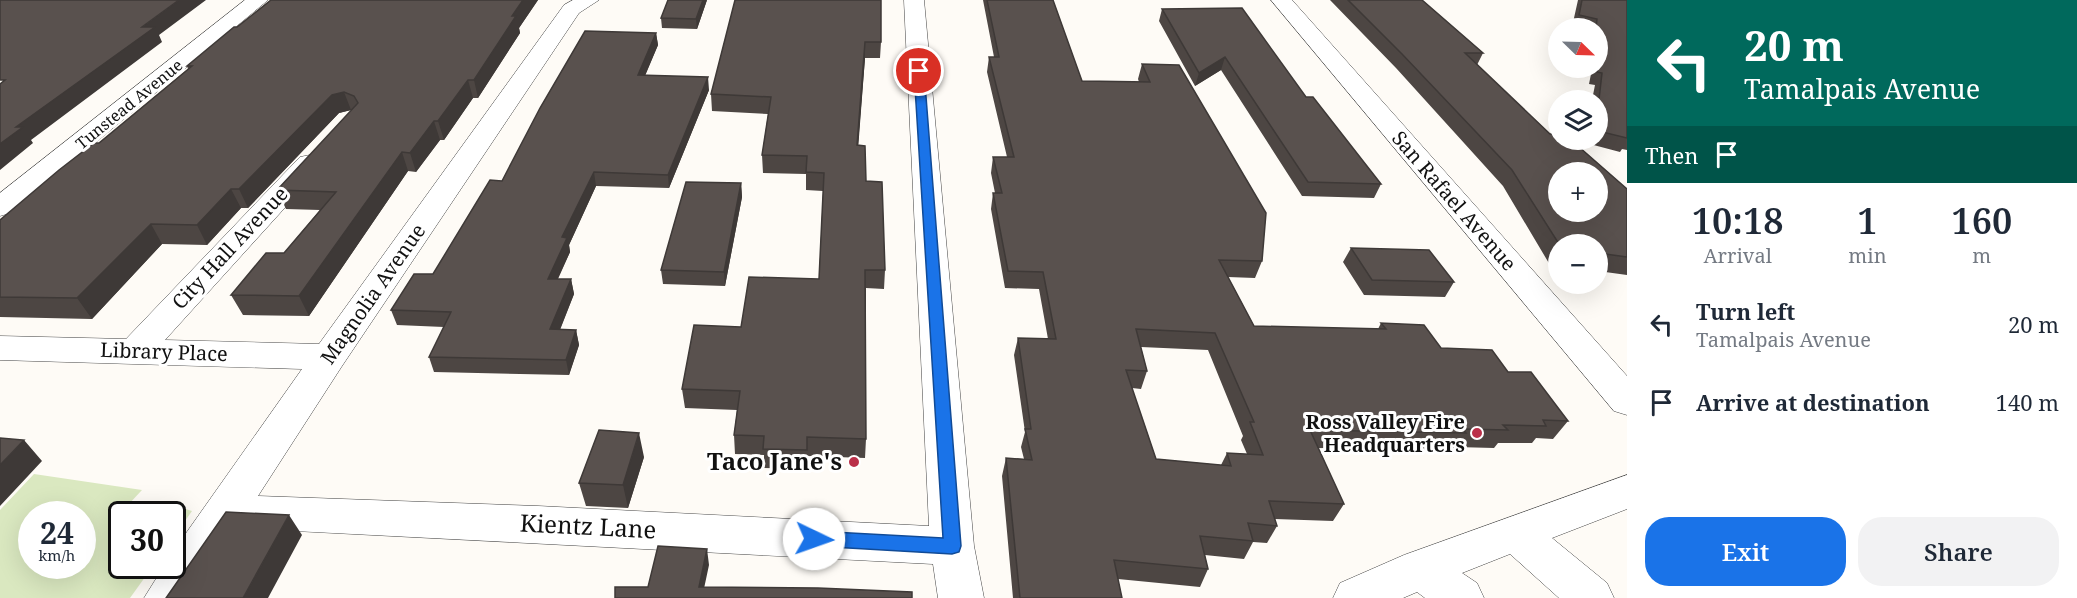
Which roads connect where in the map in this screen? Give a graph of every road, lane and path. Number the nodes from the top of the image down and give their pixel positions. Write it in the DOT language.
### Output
graph roads {
  1 [pos="258,0"];
  2 [pos="589,0"];
  3 [pos="914,0"];
  4 [pos="1281,0"];
  5 [pos="326,145"];
  6 [pos="0,207"];
  7 [pos="0,348"];
  8 [pos="135,351"];
  9 [pos="329,357"];
  10 [pos="1627,401"];
  11 [pos="1627,492"];
  12 [pos="224,512"];
  13 [pos="1515,533"];
  14 [pos="952,546"];
  15 [pos="1420,569"];
  16 [pos="167,598"];
  17 [pos="961,598"];
  18 [pos="1356,598"];
  19 [pos="1461,598"];
  20 [pos="1591,598"];
  1 -- 6 [label="street, Tunstead Avenue"];
  2 -- 9 [label="street, Magnolia Avenue"];
  3 -- 14 [label="street"];
  4 -- 10 [label="street, San Rafael Avenue"];
  5 -- 8 [label="street, City Hall Avenue"];
  7 -- 8 [label="street, Library Place"];
  8 -- 9 [label="street, Library Place"];
  9 -- 12 [label="street, Magnolia Avenue"];
  11 -- 13 [label="street"];
  12 -- 14 [label="street, Kientz Lane"];
  12 -- 16 [label="street, Magnolia Avenue"];
  13 -- 15 [label="street"];
  13 -- 20 [label="street"];
  14 -- 17 [label="street"];
  15 -- 18 [label="street"];
  15 -- 19 [label="street"];
}
